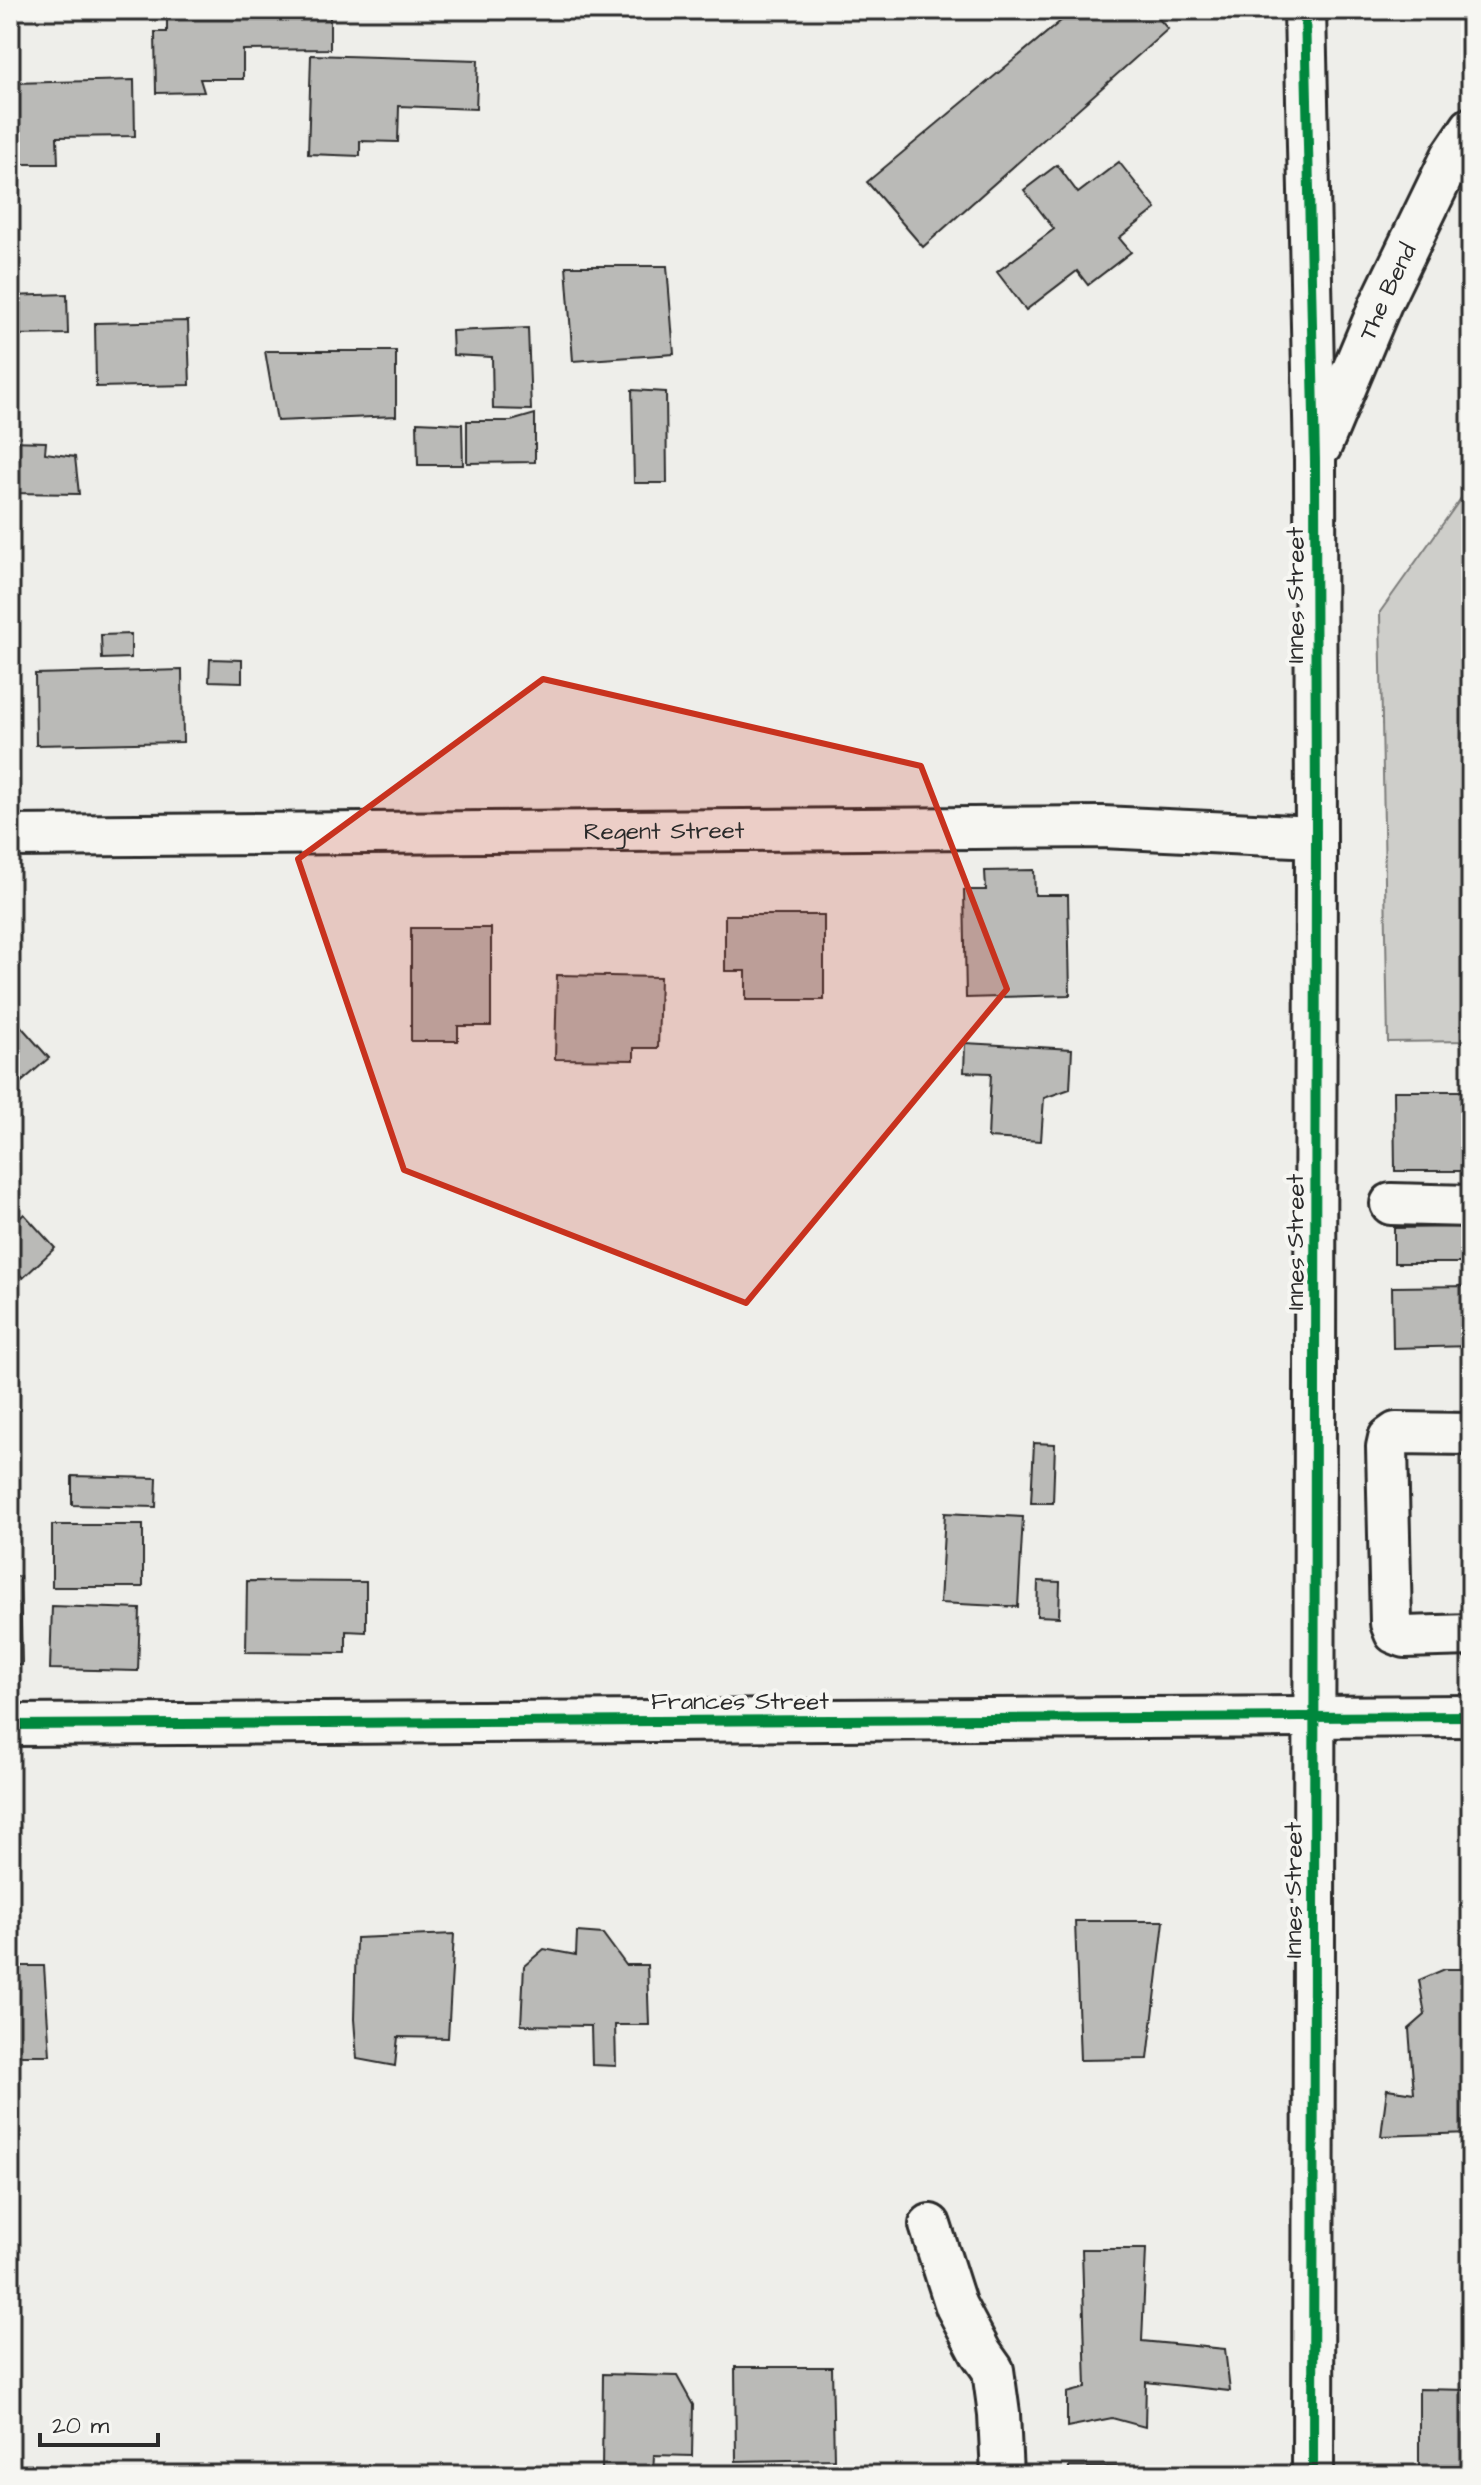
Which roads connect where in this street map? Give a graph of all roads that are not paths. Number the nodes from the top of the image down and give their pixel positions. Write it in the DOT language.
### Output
graph roads {
  1 [pos="1305,10"];
  2 [pos="1471,128"];
  3 [pos="1315,461"];
  4 [pos="10,836"];
  5 [pos="1316,837"];
  6 [pos="1391,1204"];
  7 [pos="1471,1206"];
  8 [pos="1471,1434"];
  9 [pos="1471,1635"];
  10 [pos="1471,1716"];
  11 [pos="1313,1717"];
  12 [pos="10,1725"];
  13 [pos="930,2225"];
  14 [pos="1002,2475"];
  15 [pos="1313,2475"];
  1 -- 3 [label="street, Innes Street"];
  2 -- 3 [label="street, The Bend"];
  3 -- 5 [label="street, Innes Street"];
  4 -- 5 [label="street, Regent Street"];
  5 -- 11 [label="street, Innes Street"];
  6 -- 7 [label="street"];
  8 -- 9 [label="street"];
  10 -- 11 [label="street, Frances Street"];
  11 -- 12 [label="street, Frances Street"];
  11 -- 15 [label="street, Innes Street"];
  13 -- 14 [label="street"];
}
